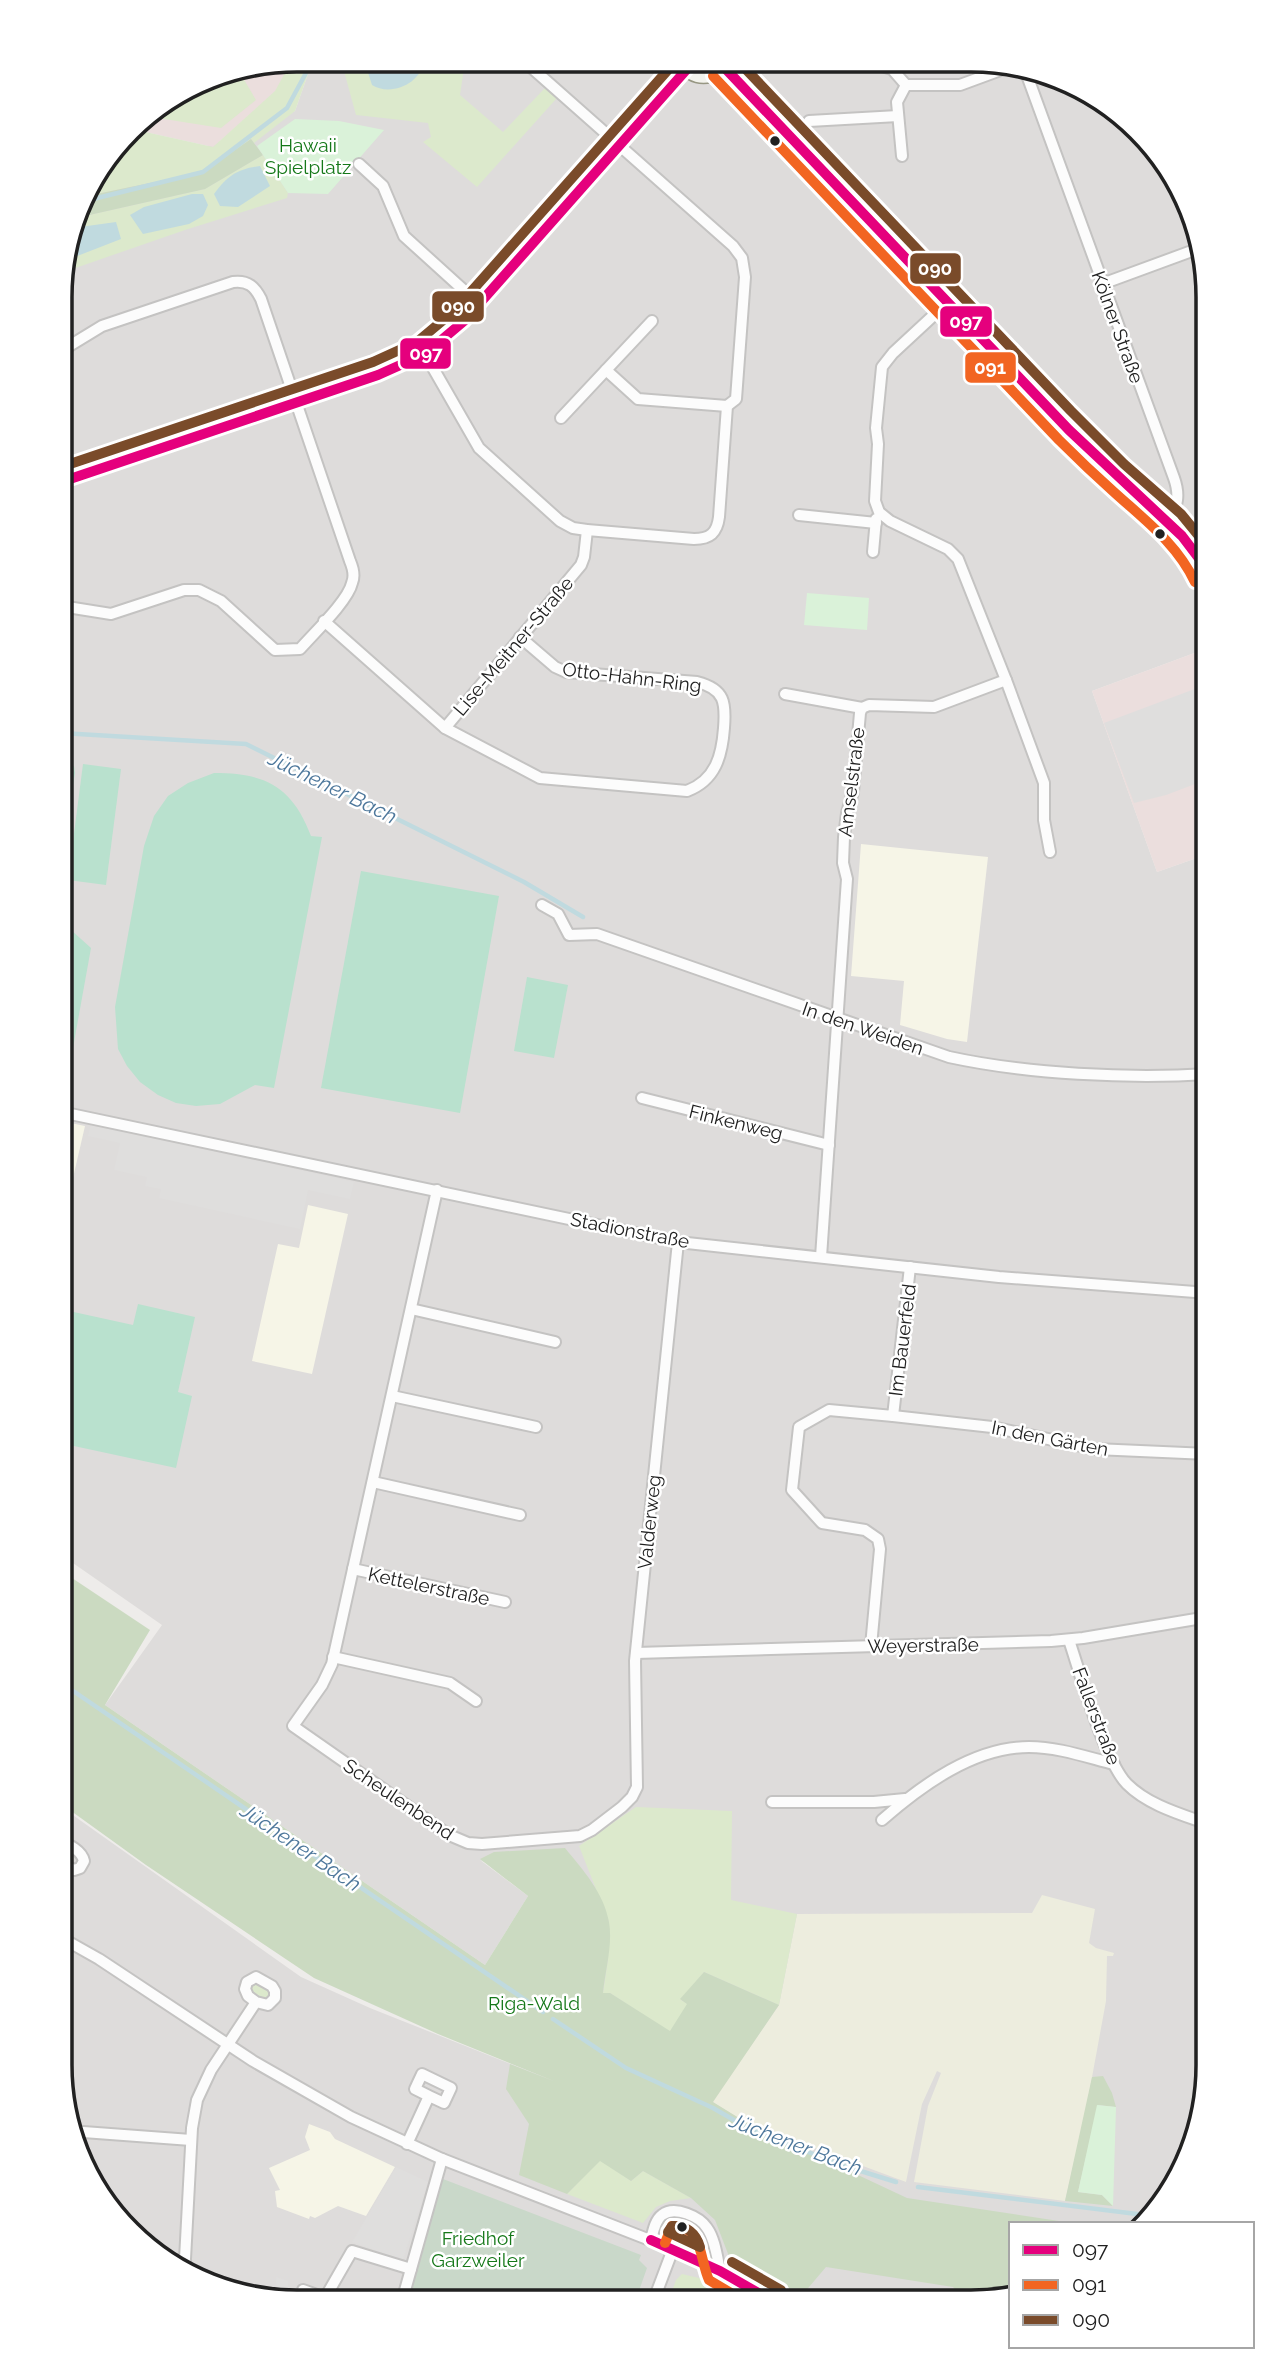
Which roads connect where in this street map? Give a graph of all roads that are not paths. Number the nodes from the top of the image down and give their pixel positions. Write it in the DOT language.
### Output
graph roads {
  1 [pos="537,72"];
  2 [pos="679,72"];
  3 [pos="697,72"];
  4 [pos="714,72"];
  5 [pos="732,72"];
  6 [pos="895,72"];
  7 [pos="992,73"];
  8 [pos="1029,80"];
  9 [pos="906,85"];
  10 [pos="898,116"];
  11 [pos="809,121"];
  12 [pos="620,145"];
  13 [pos="902,156"];
  14 [pos="359,164"];
  15 [pos="1191,251"];
  16 [pos="1102,284"];
  17 [pos="948,302"];
  18 [pos="480,304"];
  19 [pos="652,321"];
  20 [pos="72,344"];
  21 [pos="425,354"];
  22 [pos="606,370"];
  23 [pos="296,402"];
  24 [pos="727,407"];
  25 [pos="561,418"];
  26 [pos="72,478"];
  27 [pos="878,509"];
  28 [pos="800,514"];
  29 [pos="1168,521"];
  30 [pos="876,523"];
  31 [pos="587,530"];
  32 [pos="873,552"];
  33 [pos="1196,555"];
  34 [pos="72,608"];
  35 [pos="324,621"];
  36 [pos="520,637"];
  37 [pos="1006,680"];
  38 [pos="785,694"];
  39 [pos="863,708"];
  40 [pos="444,727"];
  41 [pos="1050,852"];
  42 [pos="542,905"];
  43 [pos="838,1019"];
  44 [pos="1196,1074"];
  45 [pos="642,1098"];
  46 [pos="72,1114"];
  47 [pos="829,1145"];
  48 [pos="438,1190"];
  49 [pos="678,1242"];
  50 [pos="821,1257"];
  51 [pos="910,1267"];
  52 [pos="1196,1292"];
  53 [pos="411,1309"];
  54 [pos="555,1342"];
  55 [pos="392,1396"];
  56 [pos="893,1416"];
  57 [pos="537,1427"];
  58 [pos="1196,1453"];
  59 [pos="373,1482"];
  60 [pos="520,1515"];
  61 [pos="353,1569"];
  62 [pos="505,1602"];
  63 [pos="1196,1619"];
  64 [pos="1069,1640"];
  65 [pos="871,1646"];
  66 [pos="635,1653"];
  67 [pos="333,1657"];
  68 [pos="477,1701"];
  69 [pos="293,1726"];
  70 [pos="1114,1764"];
  71 [pos="908,1798"];
  72 [pos="629,1801"];
  73 [pos="772,1802"];
  74 [pos="882,1820"];
  75 [pos="1196,1820"];
  76 [pos="72,1848"];
  77 [pos="72,1869"];
  78 [pos="72,1944"];
  79 [pos="256,2002"];
  80 [pos="227,2045"];
  81 [pos="429,2096"];
  82 [pos="82,2132"];
  83 [pos="191,2140"];
  84 [pos="407,2144"];
  85 [pos="442,2159"];
  86 [pos="651,2240"];
  87 [pos="673,2249"];
  88 [pos="185,2259"];
  89 [pos="411,2269"];
  90 [pos="720,2271"];
  91 [pos="330,2290"];
  92 [pos="405,2290"];
  93 [pos="658,2290"];
  94 [pos="753,2290"];
  1 -- 12 [label="street"];
  2 -- 12 [label="street"];
  3 -- 4 [label="main road"];
  5 -- 17 [label="main road"];
  6 -- 9 [label="street"];
  7 -- 9 [label="street"];
  8 -- 16 [label="street, Kölner Straße"];
  9 -- 10 [label="street"];
  10 -- 11 [label="street"];
  10 -- 13 [label="street"];
  12 -- 18 [label="street"];
  12 -- 24 [label="street"];
  14 -- 18 [label="street"];
  15 -- 16 [label="street"];
  16 -- 29 [label="street, Kölner Straße"];
  17 -- 27 [label="street"];
  17 -- 29 [label="main road"];
  18 -- 21 [label="street"];
  19 -- 22 [label="street"];
  20 -- 23 [label="street"];
  21 -- 23 [label="street"];
  21 -- 31 [label="street"];
  22 -- 24 [label="street"];
  22 -- 25 [label="street"];
  23 -- 26 [label="street"];
  23 -- 35 [label="street"];
  24 -- 31 [label="street"];
  27 -- 30 [label="street"];
  27 -- 37 [label="street"];
  28 -- 30 [label="street"];
  29 -- 33 [label="main road"];
  30 -- 32 [label="street"];
  31 -- 36 [label="street, Lise-Meitner-Straße"];
  34 -- 35 [label="street"];
  35 -- 40 [label="street, Lise-Meitner-Straße"];
  36 -- 40 [label="street, Lise-Meitner-Straße"];
  36 -- 40 [label="street, Otto-Hahn-Ring"];
  37 -- 39 [label="street, Amselstraße"];
  37 -- 41 [label="street"];
  38 -- 39 [label="street"];
  39 -- 43 [label="street, Amselstraße"];
  42 -- 43 [label="street, In den Weiden"];
  43 -- 44 [label="street, In den Weiden"];
  43 -- 47 [label="street, Amselstraße"];
  45 -- 47 [label="street, Finkenweg"];
  46 -- 48 [label="street, Stadionstraße"];
  47 -- 50 [label="street, Amselstraße"];
  48 -- 49 [label="street, Stadionstraße"];
  48 -- 53 [label="street, Kettelerstraße"];
  49 -- 50 [label="street, Stadionstraße"];
  49 -- 66 [label="street, Valderweg"];
  50 -- 51 [label="street, Stadionstraße"];
  51 -- 52 [label="street, Stadionstraße"];
  51 -- 56 [label="street, Im Bauerfeld"];
  53 -- 54 [label="street"];
  53 -- 55 [label="street, Kettelerstraße"];
  55 -- 57 [label="street"];
  55 -- 59 [label="street, Kettelerstraße"];
  56 -- 58 [label="street, In den Gärten"];
  56 -- 65 [label="street, Im Bauerfeld"];
  59 -- 60 [label="street"];
  59 -- 61 [label="street, Kettelerstraße"];
  61 -- 62 [label="street, Kettelerstraße"];
  61 -- 67 [label="street, Kettelerstraße"];
  63 -- 64 [label="street, Weyerstraße"];
  64 -- 65 [label="street, Weyerstraße"];
  64 -- 70 [label="street, Fallerstraße"];
  65 -- 66 [label="street, Weyerstraße"];
  66 -- 72 [label="street, Valderweg"];
  67 -- 68 [label="street"];
  67 -- 69 [label="street, Kettelerstraße"];
  69 -- 72 [label="street, Scheulenbend"];
  70 -- 71 [label="street"];
  70 -- 75 [label="street, Fallerstraße"];
  71 -- 73 [label="street"];
  71 -- 74 [label="street"];
  76 -- 77 [label="street"];
  78 -- 80 [label="street"];
  79 -- 80 [label="street"];
  80 -- 83 [label="street"];
  80 -- 84 [label="street"];
  81 -- 84 [label="street"];
  82 -- 83 [label="street"];
  83 -- 88 [label="street"];
  84 -- 85 [label="street"];
  85 -- 86 [label="street"];
  85 -- 89 [label="street"];
  86 -- 87 [label="street"];
  86 -- 90 [label="street"];
  87 -- 90 [label="street"];
  87 -- 93 [label="street"];
  89 -- 91 [label="street"];
  89 -- 92 [label="street"];
  90 -- 94 [label="street"];
}
